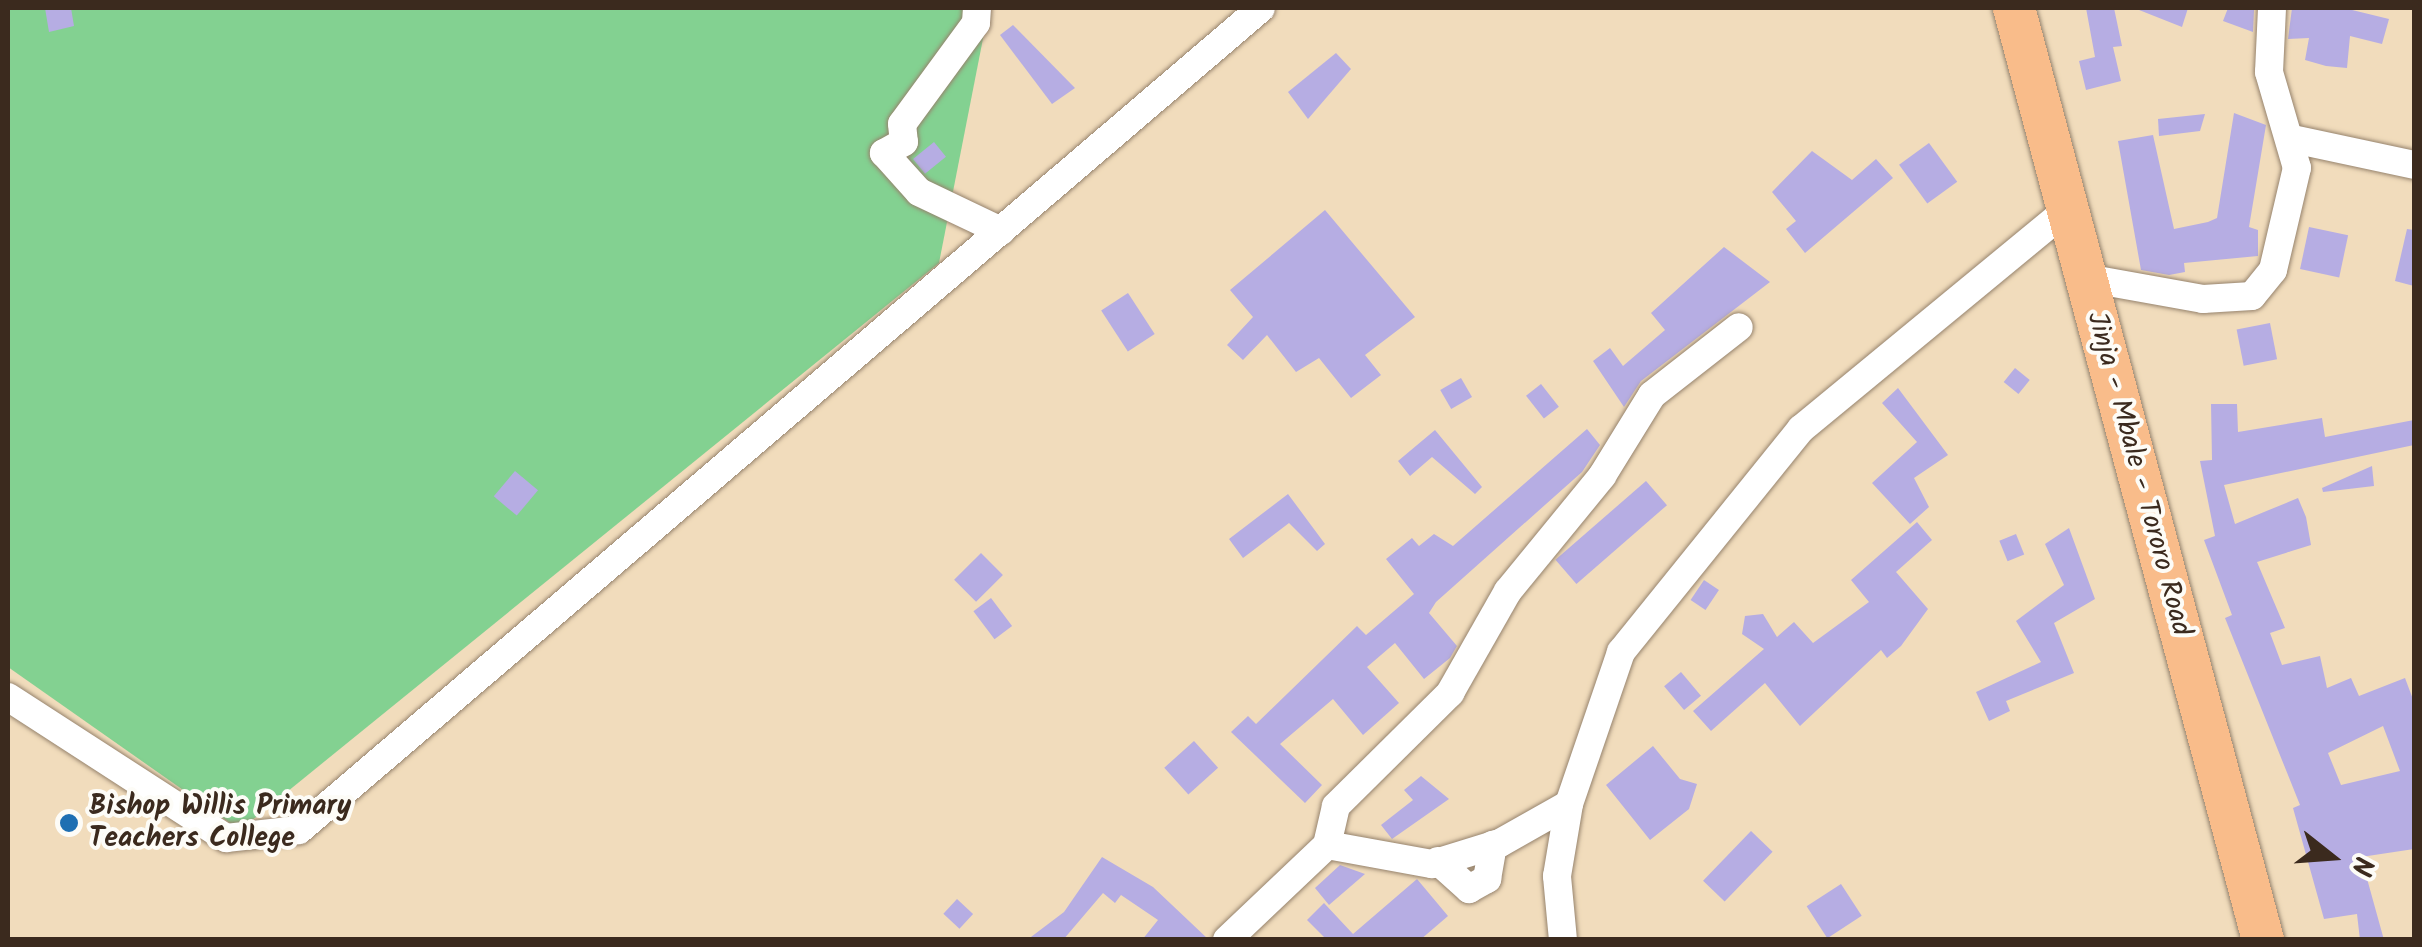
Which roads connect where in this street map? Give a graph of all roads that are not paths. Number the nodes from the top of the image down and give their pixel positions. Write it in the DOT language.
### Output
graph roads {
  1 [pos="977,8"];
  2 [pos="1260,8"];
  3 [pos="2014,8"];
  4 [pos="2272,8"];
  5 [pos="2292,138"];
  6 [pos="2414,165"];
  7 [pos="2068,209"];
  8 [pos="1001,231"];
  9 [pos="2086,278"];
  10 [pos="1740,327"];
  11 [pos="8,697"];
  12 [pos="1569,804"];
  13 [pos="1327,845"];
  14 [pos="1493,845"];
  15 [pos="1438,861"];
  16 [pos="1227,940"];
  17 [pos="1563,940"];
  18 [pos="2263,940"];
  1 -- 8 [label="street"];
  2 -- 8 [label="street"];
  3 -- 7 [label="main road, Jinja - Mbale - Tororo Road"];
  4 -- 5 [label="street"];
  5 -- 6 [label="street"];
  5 -- 9 [label="street"];
  7 -- 9 [label="main road, Jinja - Mbale - Tororo Road"];
  7 -- 12 [label="street"];
  8 -- 11 [label="street"];
  9 -- 18 [label="main road, Jinja - Mbale - Tororo Road"];
  10 -- 13 [label="street"];
  12 -- 14 [label="street"];
  12 -- 17 [label="street"];
  13 -- 15 [label="street"];
  13 -- 16 [label="street"];
  14 -- 15 [label="street"];
  14 -- 15 [label="street"];
}
